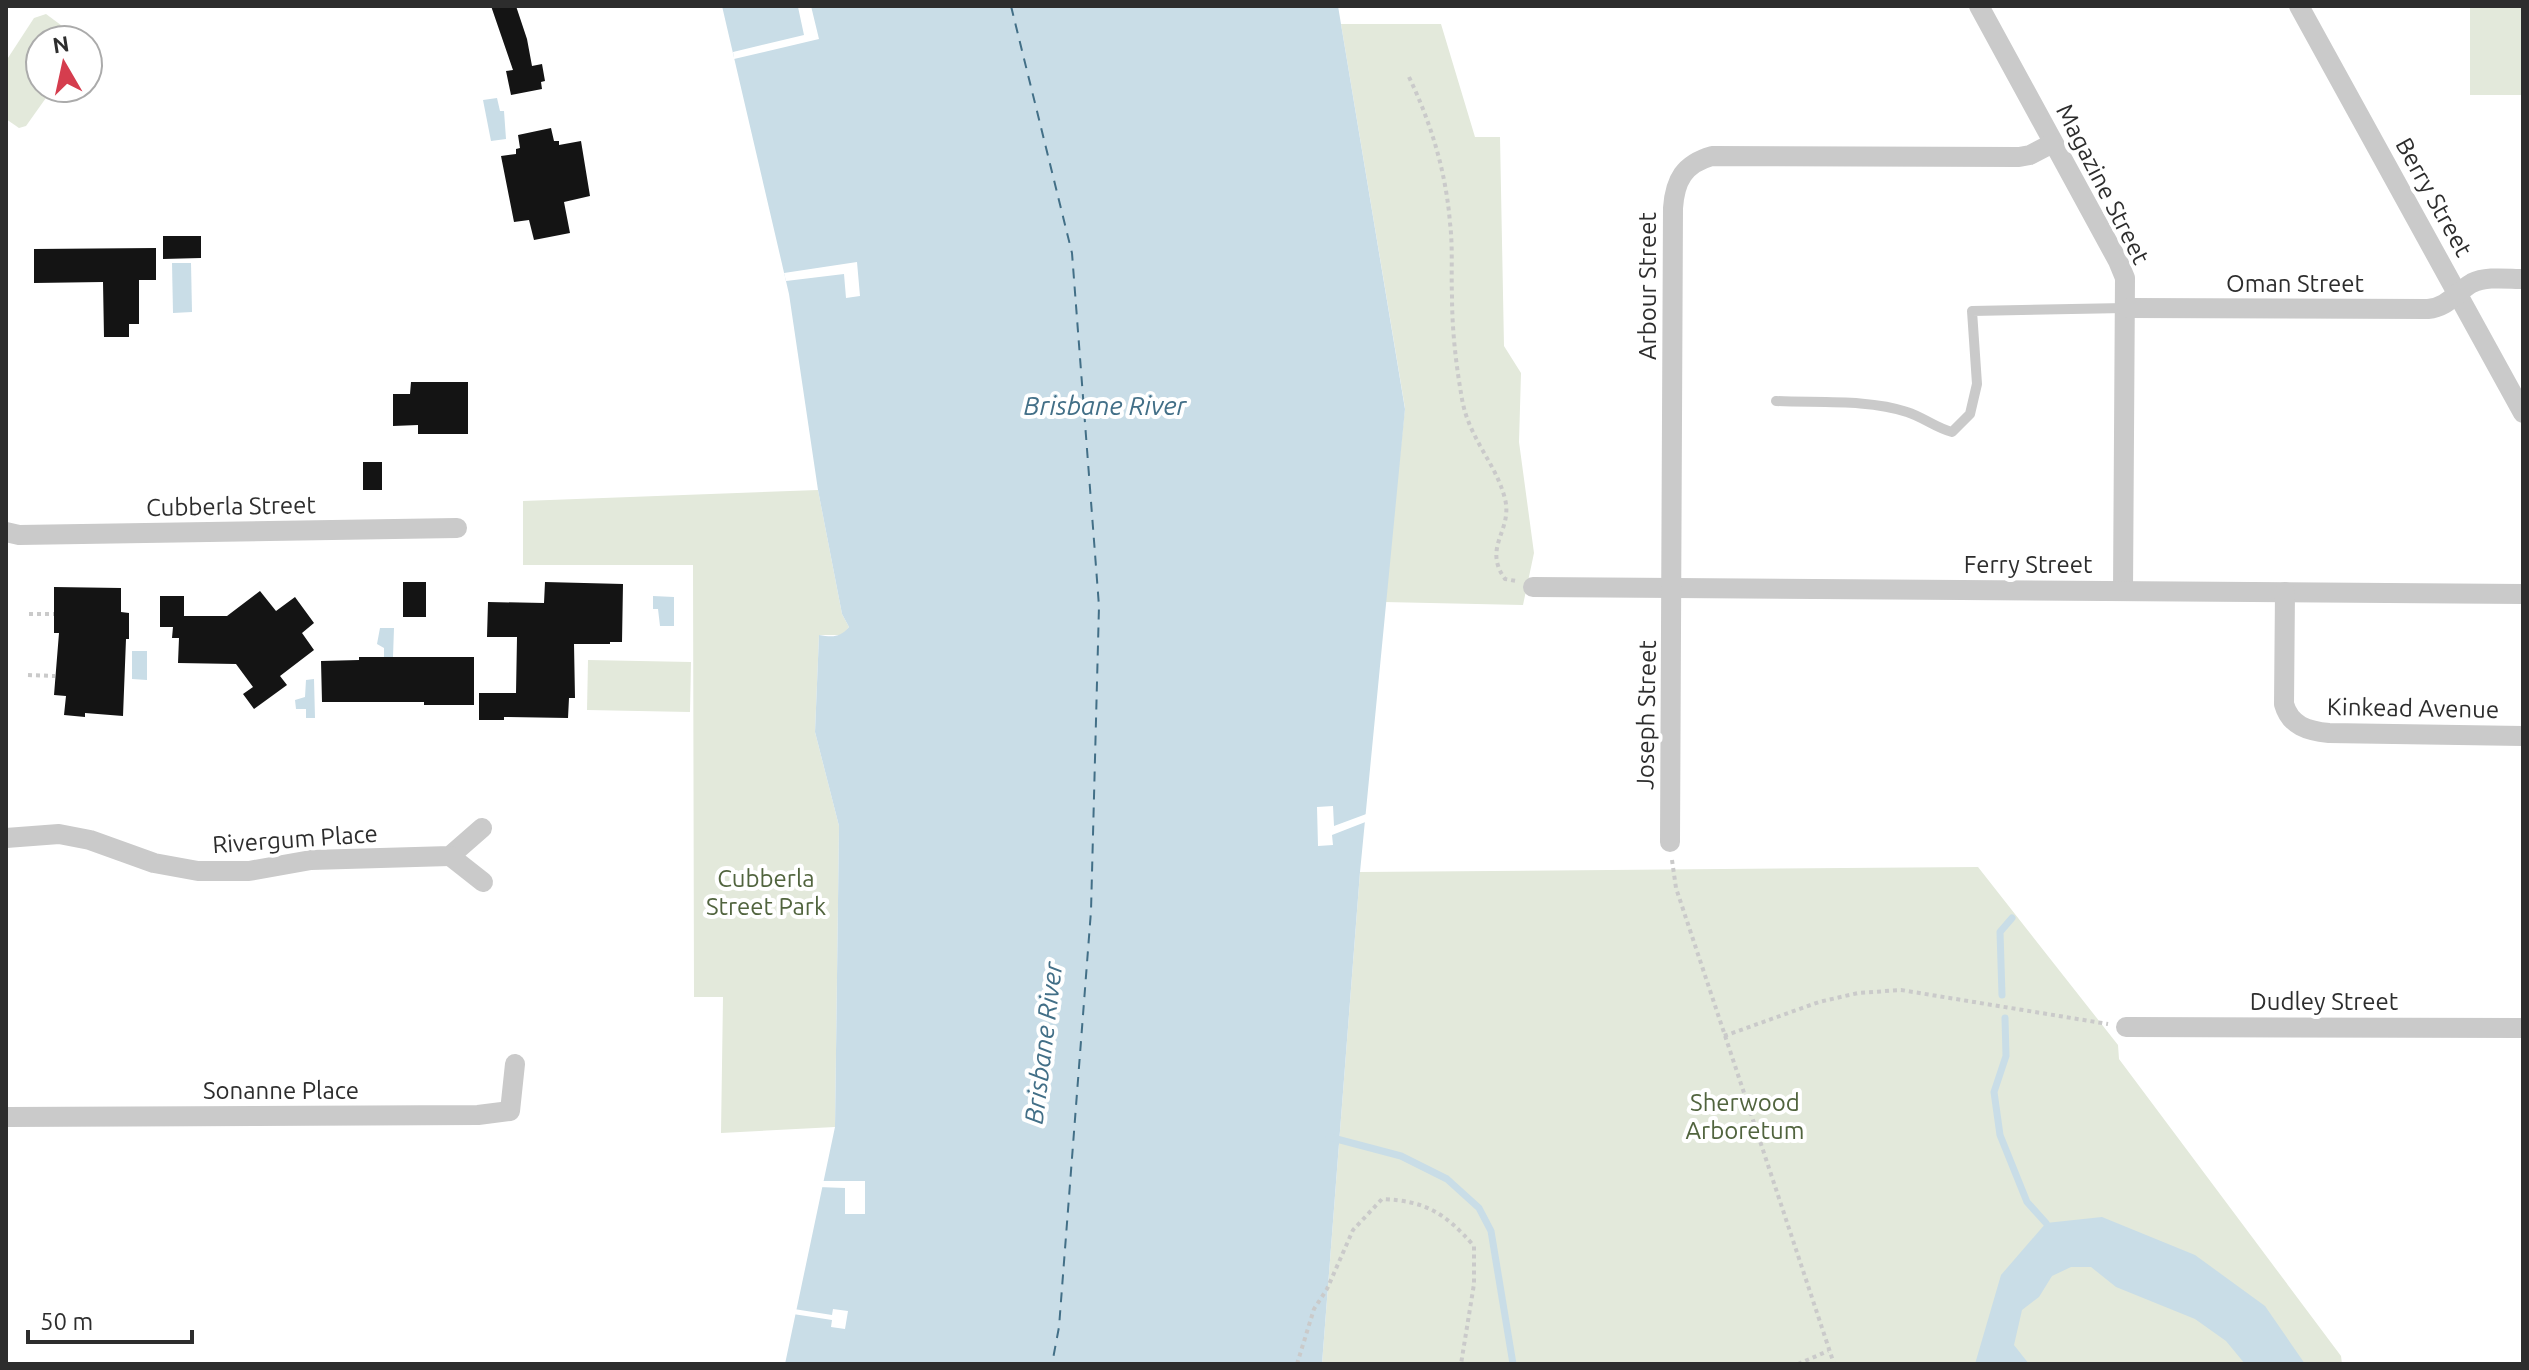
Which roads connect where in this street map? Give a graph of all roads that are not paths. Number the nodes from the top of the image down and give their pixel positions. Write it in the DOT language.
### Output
graph roads {
  1 [pos="1979,6"];
  2 [pos="2299,6"];
  3 [pos="2053,143"];
  4 [pos="2523,279"];
  5 [pos="2458,294"];
  6 [pos="2127,308"];
  7 [pos="1776,401"];
  8 [pos="2523,413"];
  9 [pos="457,528"];
  10 [pos="6,532"];
  11 [pos="1533,587"];
  12 [pos="1673,589"];
  13 [pos="2123,591"];
  14 [pos="2285,592"];
  15 [pos="2523,594"];
  16 [pos="2523,736"];
  17 [pos="482,828"];
  18 [pos="6,838"];
  19 [pos="1670,842"];
  20 [pos="450,856"];
  21 [pos="483,882"];
  22 [pos="2126,1027"];
  23 [pos="2523,1028"];
  24 [pos="515,1064"];
  25 [pos="6,1117"];
  1 -- 3 [label="street, Magazine Street"];
  2 -- 5 [label="street, Berry Street"];
  3 -- 6 [label="street, Magazine Street"];
  3 -- 12 [label="street, Arbour Street"];
  4 -- 5 [label="street, Oman Street"];
  5 -- 6 [label="street, Oman Street"];
  5 -- 8 [label="street, Berry Street"];
  6 -- 7 [label="lane"];
  6 -- 13 [label="street, Magazine Street"];
  9 -- 10 [label="street, Cubberla Street"];
  11 -- 12 [label="street, Ferry Street"];
  12 -- 13 [label="street, Ferry Street"];
  12 -- 19 [label="street, Joseph Street"];
  13 -- 14 [label="street, Ferry Street"];
  14 -- 15 [label="street, Ferry Street"];
  14 -- 16 [label="street, Kinkead Avenue"];
  17 -- 20 [label="street"];
  18 -- 20 [label="street, Rivergum Place"];
  20 -- 21 [label="street"];
  22 -- 23 [label="street, Dudley Street"];
  24 -- 25 [label="street, Sonanne Place"];
}
